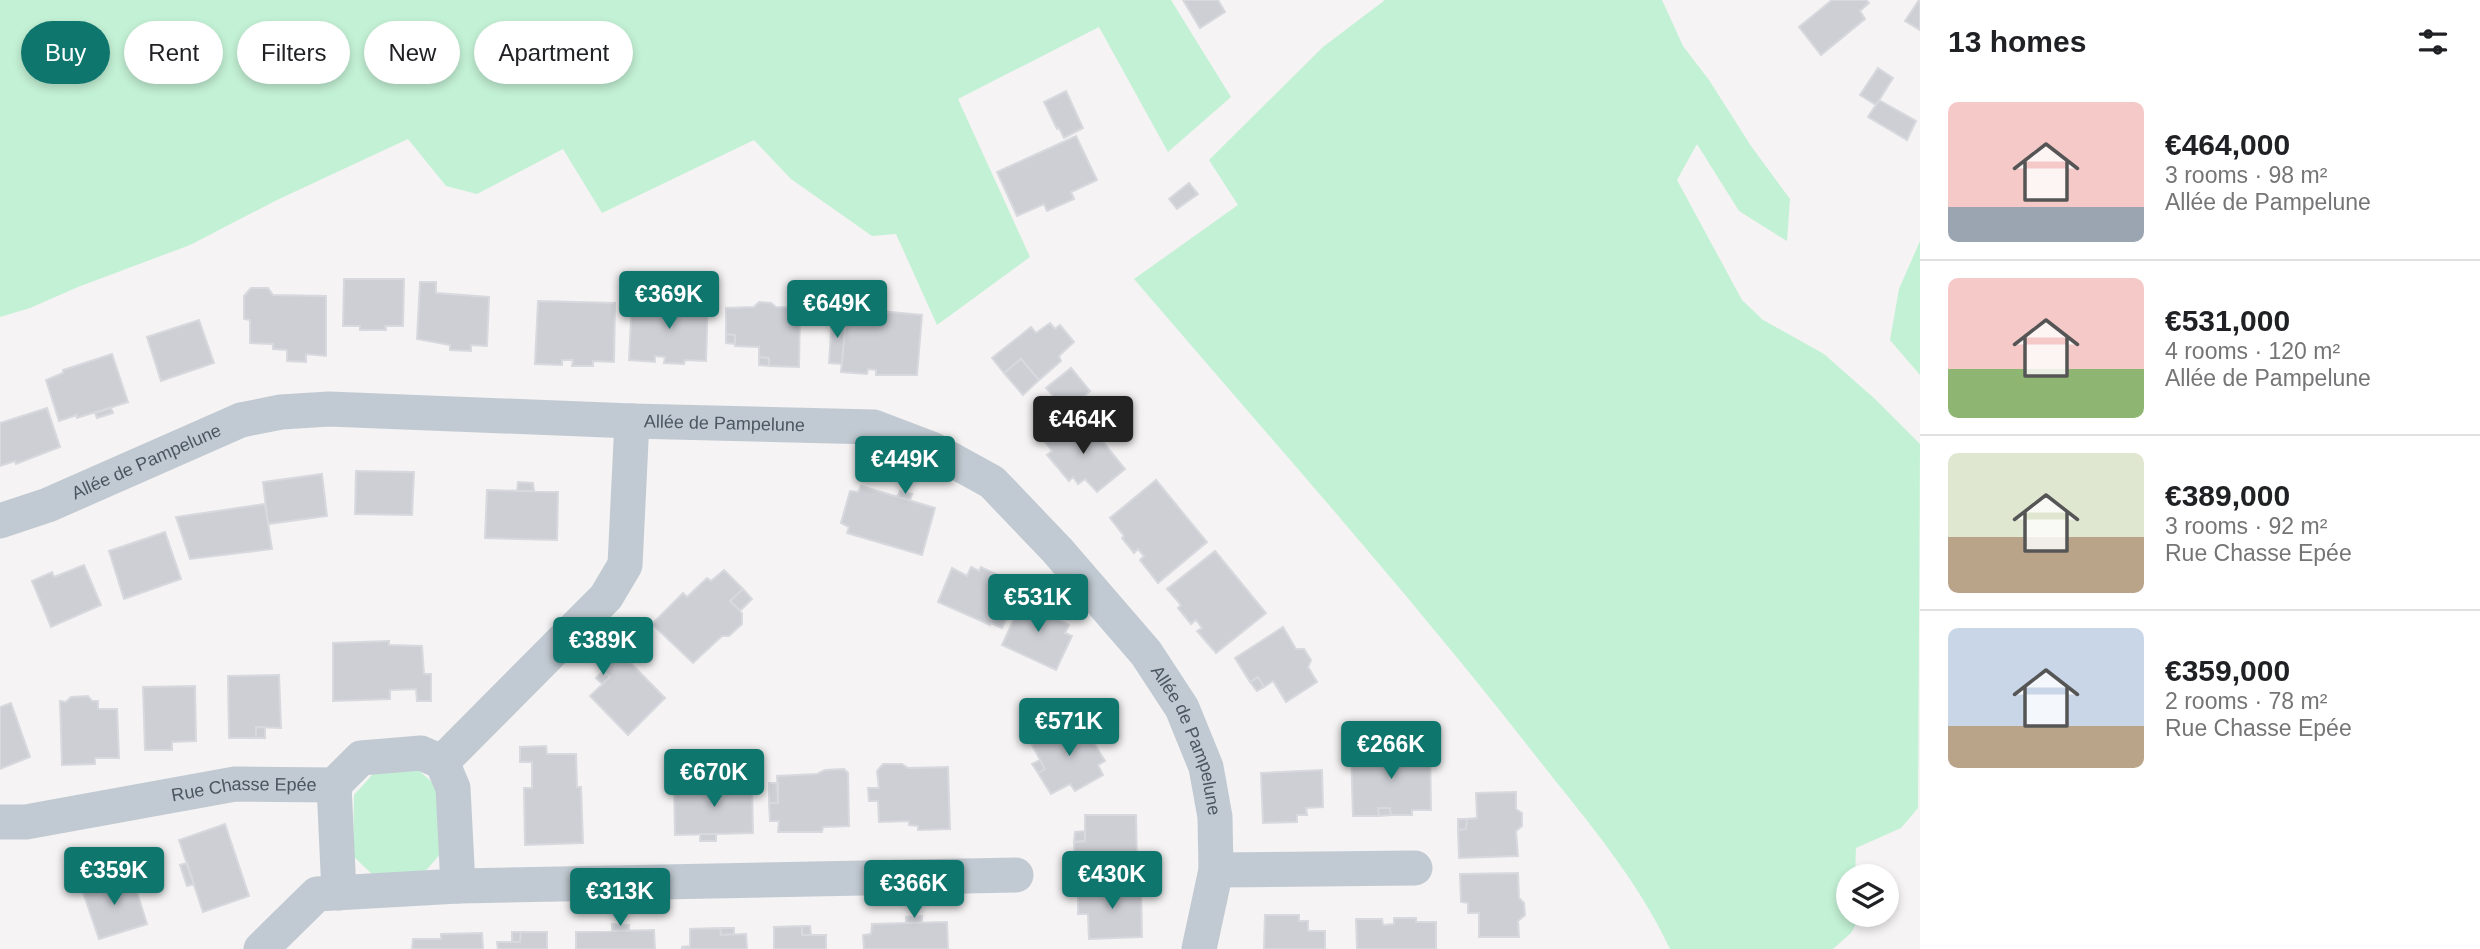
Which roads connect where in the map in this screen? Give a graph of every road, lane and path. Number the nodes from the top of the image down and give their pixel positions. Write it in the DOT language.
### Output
graph roads {
  1 [pos="632,421"];
  2 [pos="0,521"];
  3 [pos="442,762"];
  4 [pos="334,785"];
  5 [pos="0,822"];
  6 [pos="1415,868"];
  7 [pos="1216,870"];
  8 [pos="1016,875"];
  9 [pos="458,886"];
  10 [pos="339,893"];
  11 [pos="261,949"];
  12 [pos="1199,949"];
  1 -- 2 [label="street, Allée de Pampelune"];
  1 -- 3 [label="street"];
  1 -- 7 [label="street, Allée de Pampelune"];
  3 -- 4 [label="street, Rue Chasse Epée"];
  3 -- 9 [label="street"];
  4 -- 5 [label="street, Rue Chasse Epée"];
  4 -- 10 [label="street"];
  6 -- 7 [label="street"];
  7 -- 12 [label="street, Allée de Pampelune"];
  8 -- 9 [label="street"];
  9 -- 10 [label="street"];
  10 -- 11 [label="street"];
}
